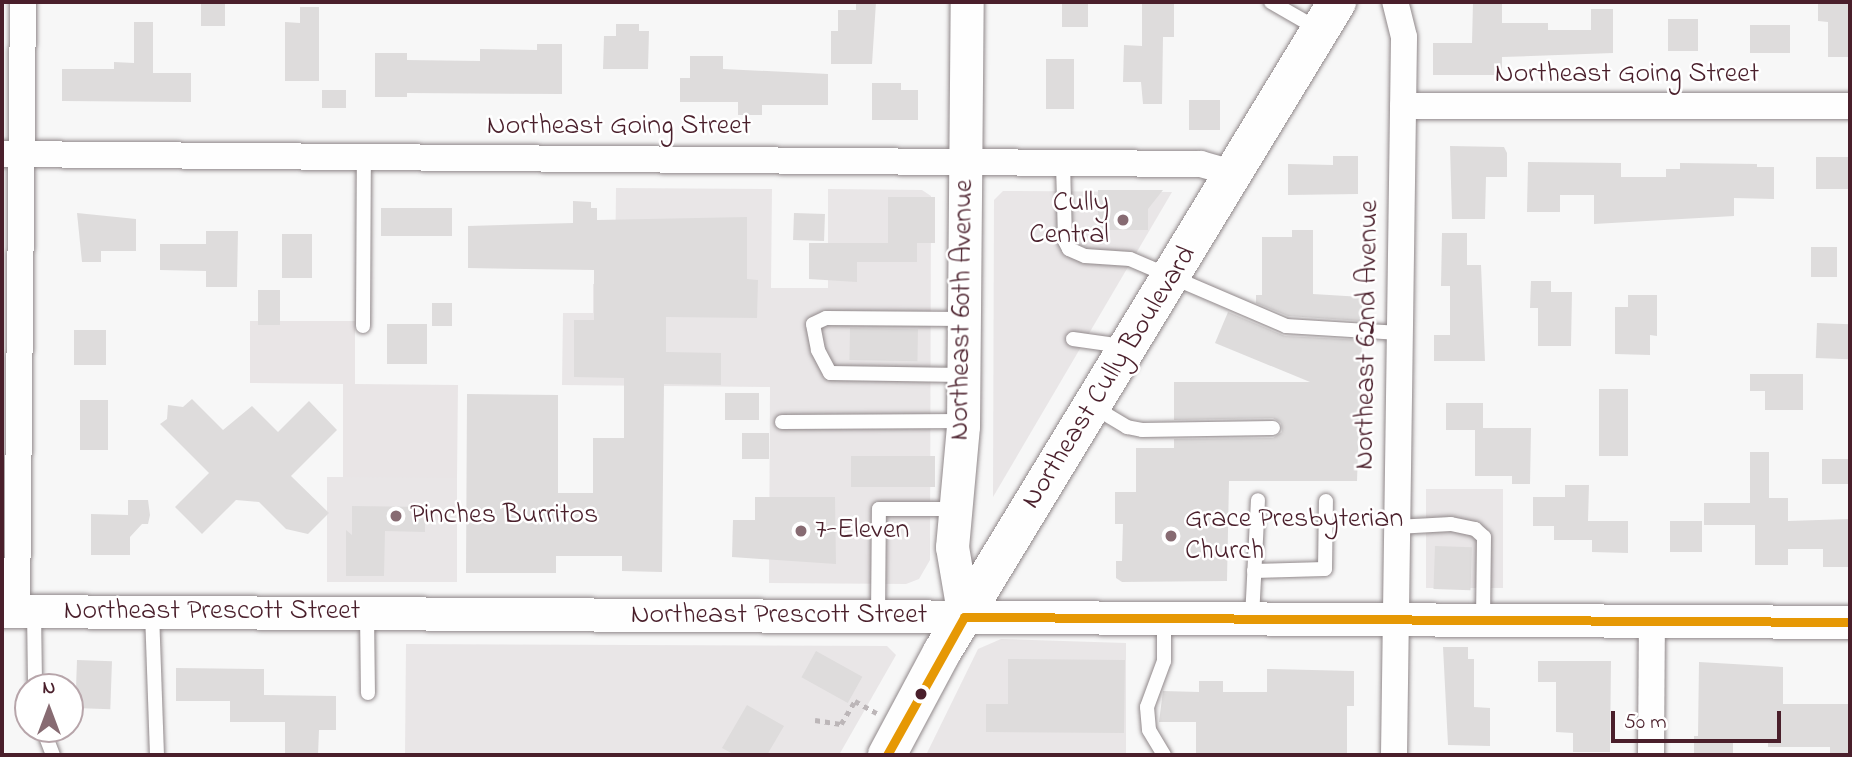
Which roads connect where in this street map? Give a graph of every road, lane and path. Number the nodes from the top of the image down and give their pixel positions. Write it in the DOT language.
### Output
graph roads {
  1 [pos="23,2"];
  2 [pos="967,2"];
  3 [pos="1271,2"];
  4 [pos="1395,2"];
  5 [pos="1328,16"];
  6 [pos="1403,106"];
  7 [pos="1850,106"];
  8 [pos="12,154"];
  9 [pos="364,156"];
  10 [pos="966,161"];
  11 [pos="1063,163"];
  12 [pos="1235,174"];
  13 [pos="1172,279"];
  14 [pos="964,319"];
  15 [pos="363,326"];
  16 [pos="1400,333"];
  17 [pos="1073,339"];
  18 [pos="1128,347"];
  19 [pos="964,375"];
  20 [pos="1090,405"];
  21 [pos="963,421"];
  22 [pos="782,422"];
  23 [pos="1273,428"];
  24 [pos="1258,500"];
  25 [pos="1326,501"];
  26 [pos="956,509"];
  27 [pos="1396,527"];
  28 [pos="1254,571"];
  29 [pos="18,611"];
  30 [pos="152,612"];
  31 [pos="368,614"];
  32 [pos="878,617"];
  33 [pos="964,617"];
  34 [pos="1164,617"];
  35 [pos="1252,618"];
  36 [pos="1394,621"];
  37 [pos="1483,621"];
  38 [pos="1652,622"];
  39 [pos="1850,622"];
  40 [pos="32,673"];
  41 [pos="368,693"];
  42 [pos="815,720"];
  43 [pos="894,741"];
  44 [pos="157,755"];
  45 [pos="1164,755"];
  46 [pos="1394,755"];
  47 [pos="1651,755"];
  1 -- 8 [label="street"];
  2 -- 10 [label="street, Northeast 60th Avenue"];
  3 -- 5 [label="lane"];
  4 -- 6 [label="street, Northeast 62nd Avenue"];
  5 -- 12 [label="main road, Northeast Cully Boulevard"];
  6 -- 7 [label="street, Northeast Going Street"];
  6 -- 16 [label="street, Northeast 62nd Avenue"];
  8 -- 9 [label="street, Northeast Going Street"];
  8 -- 29 [label="street"];
  9 -- 10 [label="street, Northeast Going Street"];
  9 -- 15 [label="lane"];
  10 -- 11 [label="street, Northeast Going Street"];
  10 -- 14 [label="street, Northeast 60th Avenue"];
  11 -- 12 [label="street, Northeast Going Street"];
  11 -- 13 [label="lane"];
  12 -- 13 [label="main road, Northeast Cully Boulevard"];
  13 -- 16 [label="lane"];
  13 -- 18 [label="main road, Northeast Cully Boulevard"];
  14 -- 19 [label="street, Northeast 60th Avenue"];
  14 -- 19 [label="lane"];
  16 -- 27 [label="street, Northeast 62nd Avenue"];
  17 -- 18 [label="lane"];
  18 -- 20 [label="main road, Northeast Cully Boulevard"];
  19 -- 21 [label="street, Northeast 60th Avenue"];
  20 -- 23 [label="lane"];
  20 -- 33 [label="main road, Northeast Cully Boulevard"];
  21 -- 22 [label="lane"];
  21 -- 26 [label="street, Northeast 60th Avenue"];
  24 -- 28 [label="lane"];
  25 -- 28 [label="lane"];
  26 -- 32 [label="lane"];
  26 -- 33 [label="street, Northeast 60th Avenue"];
  27 -- 36 [label="street, Northeast 62nd Avenue"];
  27 -- 37 [label="lane"];
  28 -- 35 [label="lane"];
  29 -- 30 [label="street, Northeast Prescott Street"];
  29 -- 40 [label="lane"];
  30 -- 31 [label="street, Northeast Prescott Street"];
  30 -- 44 [label="lane"];
  31 -- 32 [label="street, Northeast Prescott Street"];
  31 -- 41 [label="lane"];
  32 -- 33 [label="street, Northeast Prescott Street"];
  33 -- 34 [label="street, Northeast Prescott Street"];
  33 -- 43 [label="main road, Northeast Cully Boulevard"];
  34 -- 35 [label="street, Northeast Prescott Street"];
  34 -- 45 [label="lane"];
  35 -- 36 [label="street, Northeast Prescott Street"];
  36 -- 37 [label="street, Northeast Prescott Street"];
  36 -- 46 [label="street, Northeast 62nd Avenue"];
  37 -- 38 [label="street, Northeast Prescott Street"];
  38 -- 39 [label="street, Northeast Prescott Street"];
  38 -- 47 [label="street"];
  42 -- 43 [label="path"];
}
